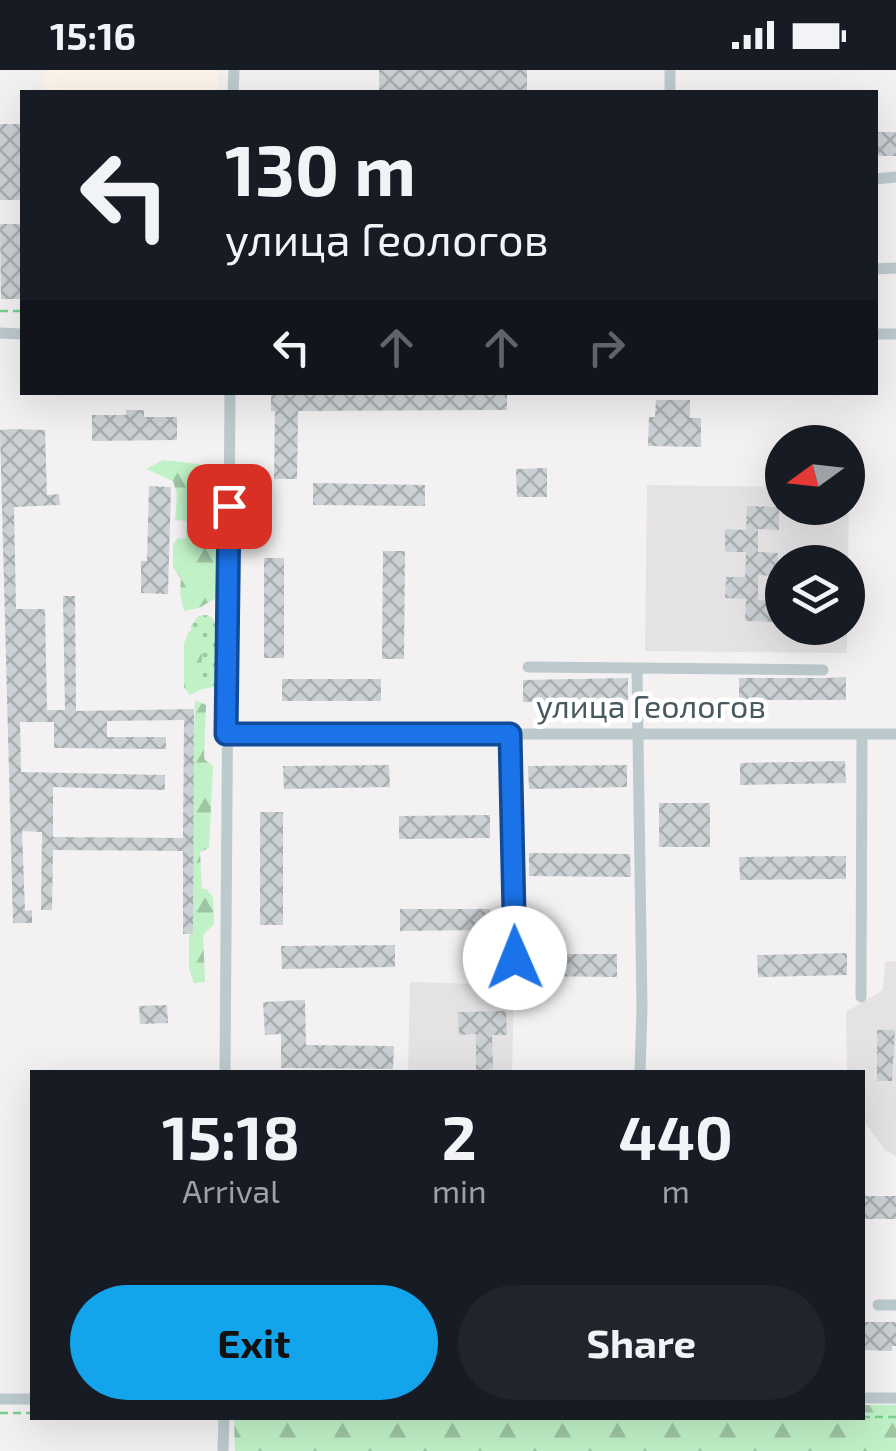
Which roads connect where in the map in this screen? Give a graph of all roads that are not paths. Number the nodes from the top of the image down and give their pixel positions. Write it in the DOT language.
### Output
graph roads {
  1 [pos="230,395"];
  2 [pos="528,667"];
  3 [pos="637,668"];
  4 [pos="823,670"];
  5 [pos="226,734"];
  6 [pos="510,734"];
  7 [pos="637,734"];
  8 [pos="862,734"];
  9 [pos="896,734"];
  10 [pos="515,958"];
  11 [pos="861,998"];
  12 [pos="225,1070"];
  13 [pos="640,1070"];
  14 [pos="896,1305"];
  15 [pos="878,1306"];
  16 [pos="865,1398"];
  17 [pos="896,1398"];
  18 [pos="0,1399"];
  19 [pos="30,1399"];
  20 [pos="224,1420"];
  21 [pos="224,1451"];
  1 -- 5 [label="street"];
  2 -- 3 [label="street"];
  3 -- 4 [label="street"];
  3 -- 7 [label="street"];
  5 -- 6 [label="street, улица Геологов"];
  5 -- 12 [label="street"];
  6 -- 7 [label="street, улица Геологов"];
  6 -- 10 [label="street"];
  7 -- 8 [label="street, улица Геологов"];
  7 -- 13 [label="street"];
  8 -- 9 [label="street, улица Геологов"];
  8 -- 11 [label="street"];
  14 -- 15 [label="street"];
  16 -- 17 [label="street"];
  18 -- 19 [label="street"];
  20 -- 21 [label="street"];
}
